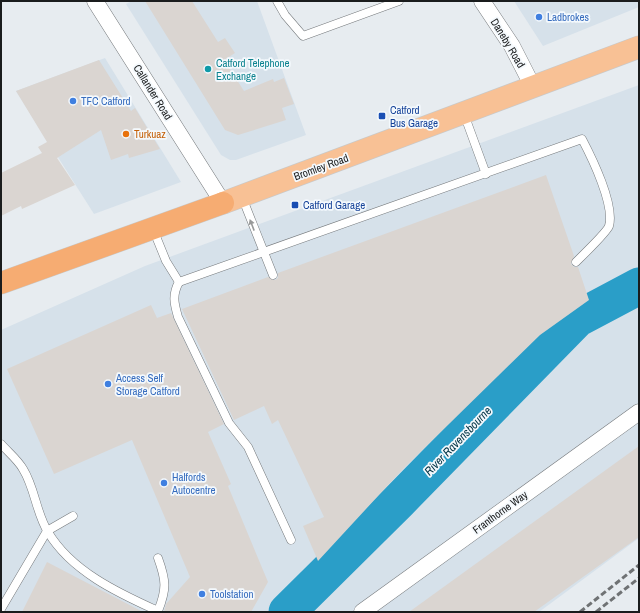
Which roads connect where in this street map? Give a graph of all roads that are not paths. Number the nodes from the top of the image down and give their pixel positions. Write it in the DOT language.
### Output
graph roads {
  1 [pos="95,1"];
  2 [pos="277,1"];
  3 [pos="399,1"];
  4 [pos="482,1"];
  5 [pos="639,47"];
  6 [pos="533,87"];
  7 [pos="463,113"];
  8 [pos="486,174"];
  9 [pos="232,200"];
  10 [pos="152,229"];
  11 [pos="263,253"];
  12 [pos="576,262"];
  13 [pos="273,275"];
  14 [pos="179,282"];
  15 [pos="1,283"];
  16 [pos="639,412"];
  17 [pos="1,444"];
  18 [pos="73,516"];
  19 [pos="47,531"];
  20 [pos="291,540"];
  21 [pos="158,558"];
  22 [pos="1,608"];
  23 [pos="159,611"];
  24 [pos="362,612"];
  1 -- 9 [label="street, Callander Road"];
  2 -- 3 [label="lane"];
  4 -- 6 [label="street, Daneby Road"];
  5 -- 6 [label="main road, Bromley Road"];
  6 -- 7 [label="main road, Bromley Road"];
  7 -- 8 [label="lane"];
  7 -- 9 [label="main road, Bromley Road"];
  8 -- 11 [label="lane"];
  8 -- 12 [label="lane"];
  9 -- 10 [label="highway, Bromley Road"];
  11 -- 9 [label="lane, one-way"];
  10 -- 14 [label="lane"];
  10 -- 15 [label="highway, Bromley Road"];
  11 -- 13 [label="lane"];
  11 -- 14 [label="lane"];
  14 -- 20 [label="lane"];
  16 -- 24 [label="street, Franthorne Way"];
  17 -- 19 [label="lane"];
  18 -- 19 [label="lane"];
  19 -- 22 [label="lane"];
  19 -- 23 [label="lane"];
  21 -- 23 [label="lane"];
}
